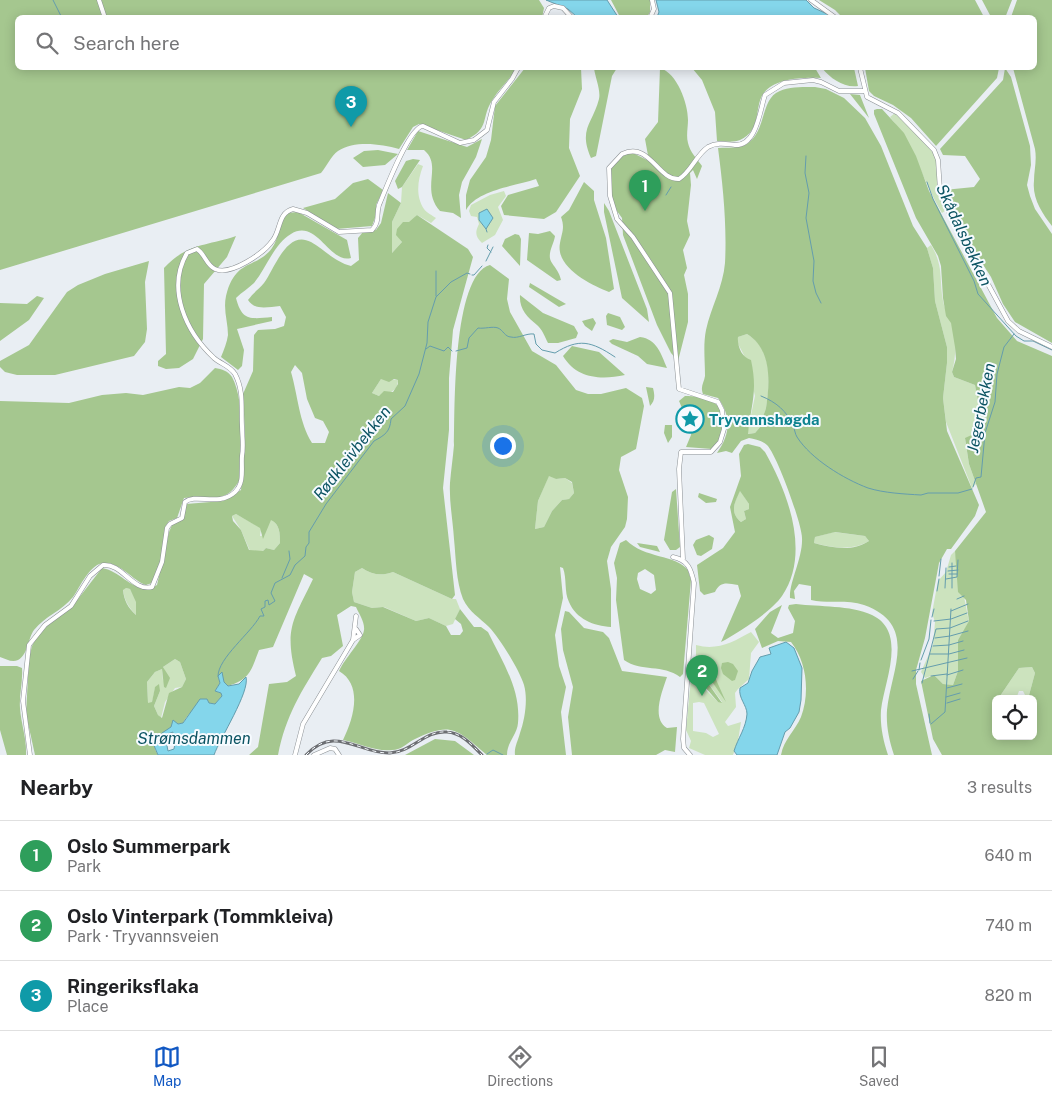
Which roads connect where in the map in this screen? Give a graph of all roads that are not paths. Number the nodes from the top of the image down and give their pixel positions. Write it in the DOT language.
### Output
graph roads {
  1 [pos="99,0"];
  2 [pos="652,0"];
  3 [pos="811,0"];
  4 [pos="104,15"];
  5 [pos="546,15"];
  6 [pos="569,15"];
  7 [pos="651,15"];
  8 [pos="832,15"];
  9 [pos="517,70"];
  10 [pos="860,70"];
  11 [pos="864,91"];
  12 [pos="1052,347"];
  13 [pos="673,558"];
  14 [pos="683,559"];
  15 [pos="356,616"];
  16 [pos="30,755"];
  17 [pos="295,755"];
  18 [pos="314,755"];
  19 [pos="339,755"];
  20 [pos="690,755"];
  1 -- 4 [label="street"];
  2 -- 7 [label="street"];
  3 -- 8 [label="street"];
  5 -- 6 [label="street"];
  9 -- 16 [label="street"];
  10 -- 11 [label="street"];
  11 -- 12 [label="street"];
  11 -- 14 [label="street"];
  13 -- 14 [label="street"];
  14 -- 20 [label="street"];
  15 -- 17 [label="street"];
  18 -- 19 [label="street"];
}
